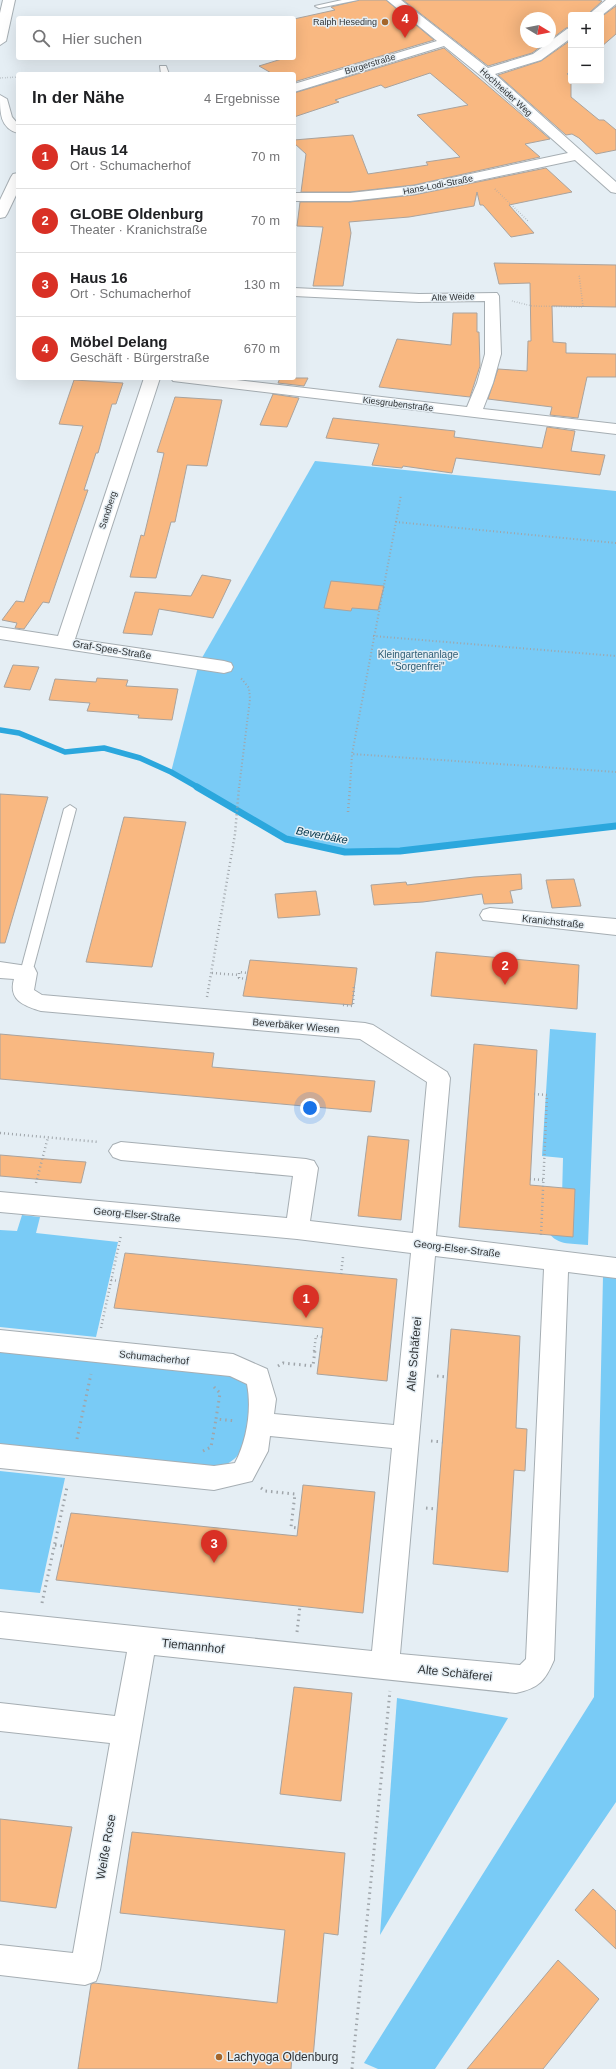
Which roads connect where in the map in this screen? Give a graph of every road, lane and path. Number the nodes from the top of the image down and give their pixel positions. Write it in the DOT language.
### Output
graph roads {
  1 [pos="9,0"];
  2 [pos="354,0"];
  3 [pos="393,0"];
  4 [pos="614,0"];
  5 [pos="319,6"];
  6 [pos="598,12"];
  7 [pos="568,34"];
  8 [pos="0,41"];
  9 [pos="446,42"];
  10 [pos="486,73"];
  11 [pos="16,77"];
  12 [pos="0,78"];
  13 [pos="296,87"];
  14 [pos="0,99"];
  15 [pos="16,129"];
  16 [pos="16,131"];
  17 [pos="0,135"];
  18 [pos="580,156"];
  19 [pos="482,176"];
  20 [pos="16,181"];
  21 [pos="616,189"];
  22 [pos="296,197"];
  23 [pos="0,214"];
  24 [pos="528,221"];
  25 [pos="579,274"];
  26 [pos="296,292"];
  27 [pos="492,296"];
  28 [pos="151,380"];
  29 [pos="196,380"];
  30 [pos="473,413"];
  31 [pos="616,429"];
  32 [pos="401,495"];
  33 [pos="396,522"];
  34 [pos="616,543"];
  35 [pos="0,632"];
  36 [pos="374,636"];
  37 [pos="65,641"];
  38 [pos="616,656"];
  39 [pos="224,667"];
  40 [pos="352,754"];
  41 [pos="616,772"];
  42 [pos="70,809"];
  43 [pos="348,812"];
  44 [pos="490,915"];
  45 [pos="616,927"];
  46 [pos="0,970"];
  47 [pos="26,973"];
  48 [pos="248,973"];
  49 [pos="211,974"];
  50 [pos="239,975"];
  51 [pos="247,979"];
  52 [pos="354,984"];
  53 [pos="343,1005"];
  54 [pos="204,1017"];
  55 [pos="534,1094"];
  56 [pos="0,1133"];
  57 [pos="48,1138"];
  58 [pos="121,1151"];
  59 [pos="530,1179"];
  60 [pos="543,1180"];
  61 [pos="0,1202"];
  62 [pos="31,1205"];
  63 [pos="126,1213"];
  64 [pos="297,1229"];
  65 [pos="424,1244"];
  66 [pos="548,1260"];
  67 [pos="616,1268"];
  68 [pos="111,1280"];
  69 [pos="119,1281"];
  70 [pos="322,1337"];
  71 [pos="0,1341"];
  72 [pos="96,1366"];
  73 [pos="84,1372"];
  74 [pos="258,1377"];
  75 [pos="212,1385"];
  76 [pos="216,1419"];
  77 [pos="259,1424"];
  78 [pos="406,1438"];
  79 [pos="85,1440"];
  80 [pos="73,1447"];
  81 [pos="200,1452"];
  82 [pos="0,1456"];
  83 [pos="243,1473"];
  84 [pos="298,1528"];
  85 [pos="54,1545"];
  86 [pos="63,1546"];
  87 [pos="0,1626"];
  88 [pos="36,1629"];
  89 [pos="143,1640"];
  90 [pos="385,1666"];
  91 [pos="0,1717"];
  92 [pos="127,1732"];
  93 [pos="0,1960"];
  94 [pos="352,2069"];
  1 -- 8 [label="street"];
  2 -- 5 [label="lane"];
  3 -- 9 [label="street, Hochheider Weg"];
  4 -- 6 [label="street"];
  7 -- 10 [label="street"];
  9 -- 10 [label="street, Hochheider Weg"];
  9 -- 13 [label="street, Bürgerstraße"];
  10 -- 18 [label="street, Hochheider Weg"];
  11 -- 12 [label="path"];
  14 -- 15 [label="street"];
  16 -- 17 [label="street"];
  18 -- 19 [label="street, Hans-Lodi-Straße"];
  18 -- 21 [label="street, Hochheider Weg"];
  19 -- 22 [label="street, Hans-Lodi-Straße"];
  19 -- 24 [label="path"];
  20 -- 23 [label="street"];
  25 -- 27 [label="path"];
  26 -- 27 [label="street, Alte Weide"];
  27 -- 30 [label="street"];
  28 -- 37 [label="street, Sandberg"];
  29 -- 30 [label="street, Kiesgrubenstraße"];
  30 -- 31 [label="street, Kiesgrubenstraße"];
  32 -- 33 [label="path"];
  33 -- 34 [label="path"];
  33 -- 36 [label="path"];
  35 -- 37 [label="street, Graf-Spee-Straße"];
  36 -- 38 [label="path"];
  36 -- 40 [label="path"];
  37 -- 39 [label="street, Graf-Spee-Straße"];
  39 -- 49 [label="path"];
  40 -- 41 [label="path"];
  40 -- 43 [label="path"];
  42 -- 47 [label="lane"];
  44 -- 45 [label="street, Kranichstraße"];
  46 -- 47 [label="street"];
  47 -- 54 [label="street, Beverbäker Wiesen"];
  48 -- 50 [label="path"];
  49 -- 50 [label="path"];
  49 -- 54 [label="path"];
  50 -- 51 [label="path"];
  52 -- 53 [label="path"];
  54 -- 65 [label="street, Beverbäker Wiesen"];
  55 -- 60 [label="path"];
  56 -- 57 [label="path"];
  57 -- 58 [label="path"];
  57 -- 62 [label="path"];
  58 -- 64 [label="street"];
  59 -- 60 [label="path"];
  60 -- 66 [label="path"];
  61 -- 62 [label="street, Georg-Elser-Straße"];
  62 -- 63 [label="street, Georg-Elser-Straße"];
  63 -- 64 [label="street, Georg-Elser-Straße"];
  63 -- 68 [label="path"];
  64 -- 65 [label="street, Georg-Elser-Straße"];
  65 -- 66 [label="street, Georg-Elser-Straße"];
  65 -- 78 [label="street, Alte Schäferei"];
  66 -- 67 [label="street, Georg-Elser-Straße"];
  66 -- 90 [label="street, Alte Schäferei"];
  68 -- 69 [label="path"];
  68 -- 72 [label="path"];
  70 -- 74 [label="path"];
  71 -- 72 [label="street, Schumacherhof"];
  72 -- 73 [label="path"];
  72 -- 74 [label="street, Schumacherhof"];
  72 -- 80 [label="path"];
  74 -- 77 [label="street"];
  75 -- 76 [label="path"];
  76 -- 77 [label="path"];
  76 -- 81 [label="path"];
  77 -- 78 [label="street"];
  77 -- 83 [label="street"];
  78 -- 90 [label="street, Alte Schäferei"];
  79 -- 80 [label="path"];
  80 -- 82 [label="street"];
  80 -- 83 [label="street"];
  80 -- 85 [label="path"];
  83 -- 84 [label="path"];
  85 -- 86 [label="path"];
  85 -- 88 [label="path"];
  87 -- 88 [label="street, Tiemannhof"];
  88 -- 89 [label="street, Tiemannhof"];
  89 -- 90 [label="street, Tiemannhof"];
  89 -- 92 [label="street, Weiße Rose"];
  90 -- 94 [label="path"];
  91 -- 92 [label="street"];
  92 -- 93 [label="street, Weiße Rose"];
}
